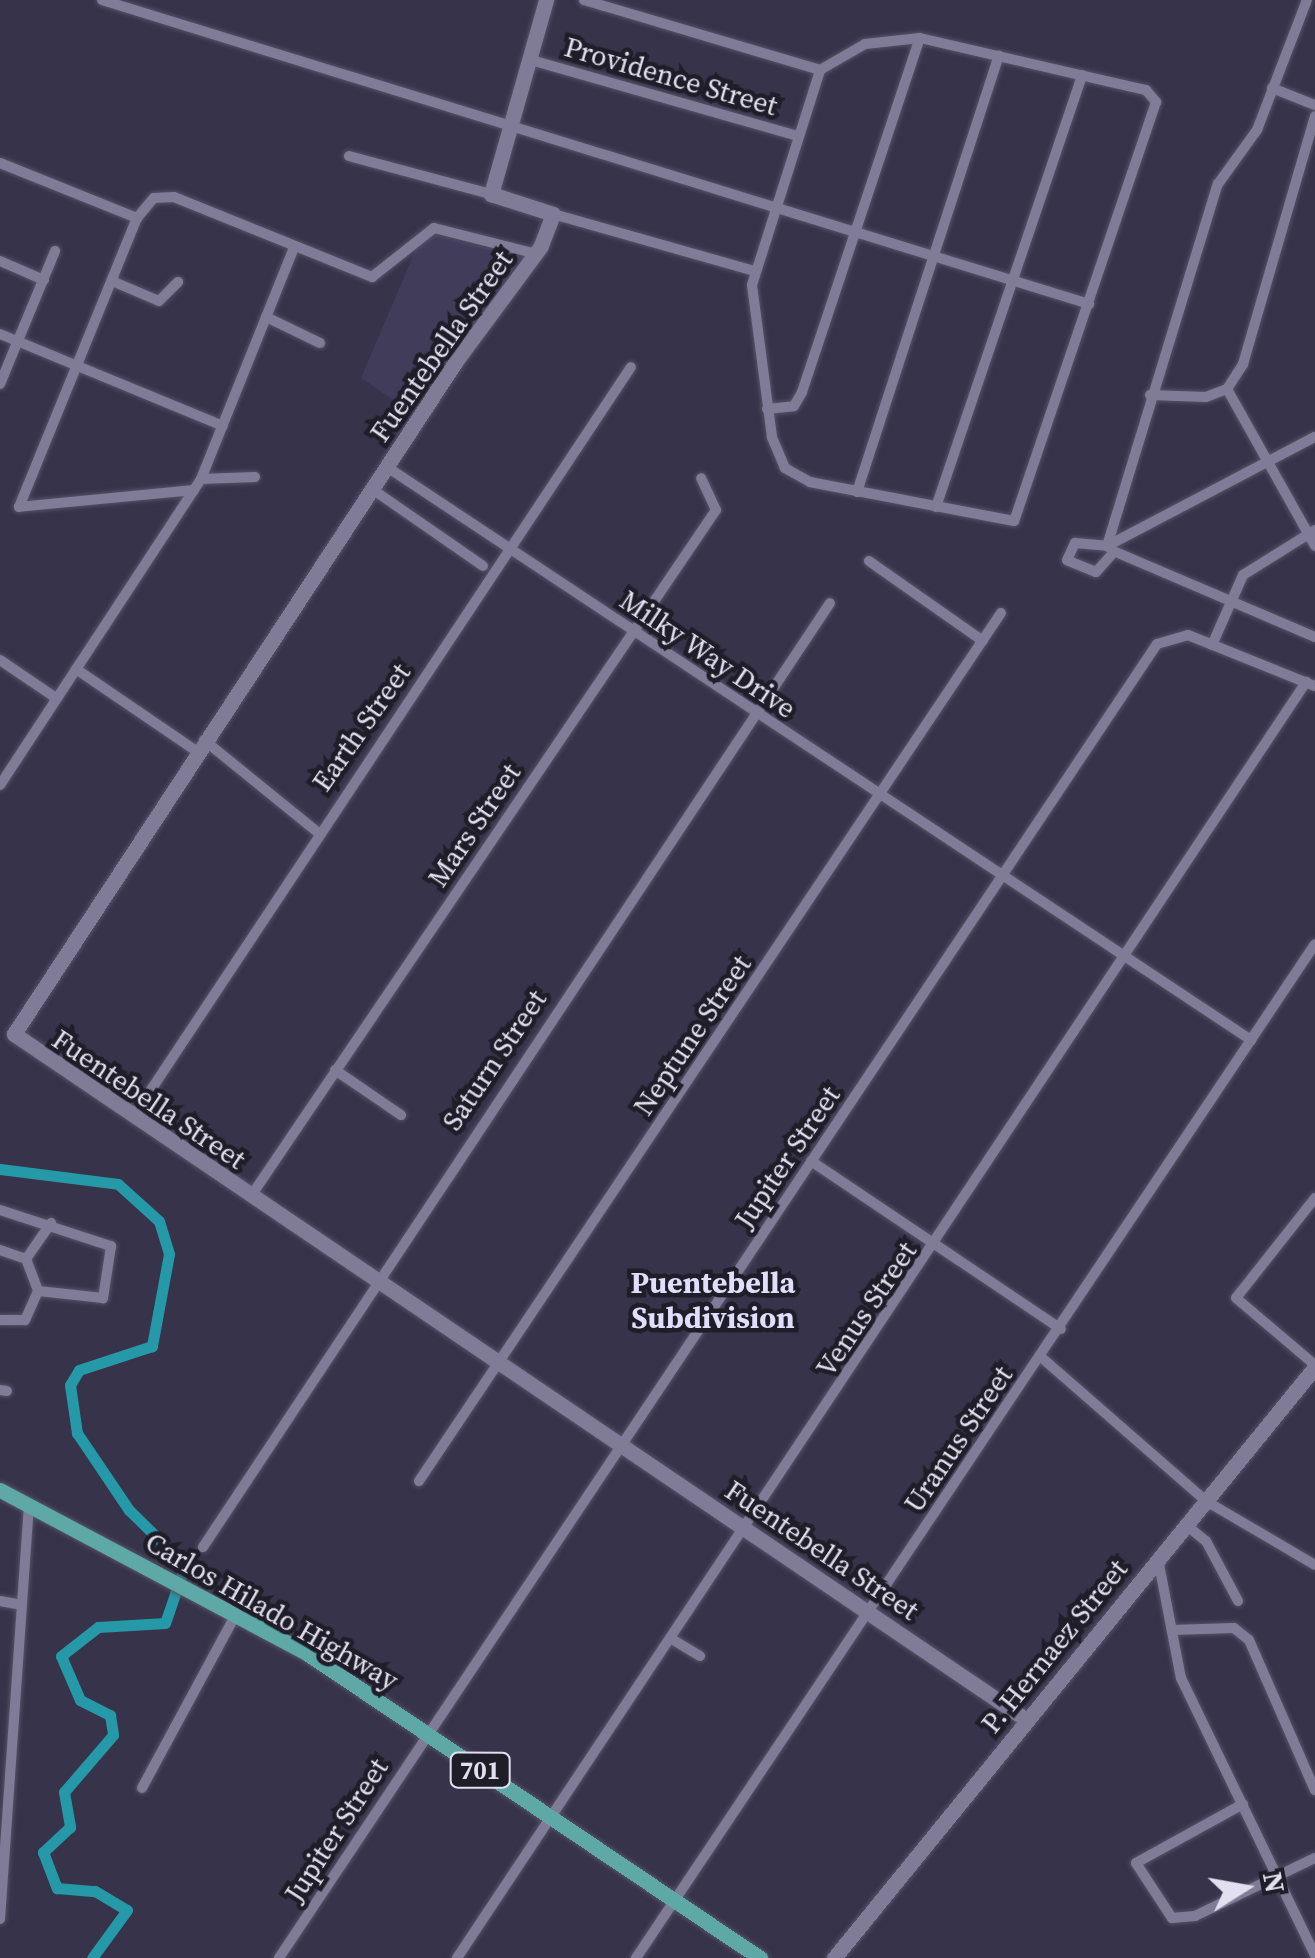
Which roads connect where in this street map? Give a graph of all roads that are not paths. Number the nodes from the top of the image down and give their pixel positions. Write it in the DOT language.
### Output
graph roads {
  1 [pos="546,0"];
  2 [pos="584,0"];
  3 [pos="110,1"];
  4 [pos="1309,2"];
  5 [pos="920,38"];
  6 [pos="999,55"];
  7 [pos="531,60"];
  8 [pos="820,70"];
  9 [pos="1082,75"];
  10 [pos="1272,88"];
  11 [pos="1315,105"];
  12 [pos="1315,116"];
  13 [pos="511,126"];
  14 [pos="798,136"];
  15 [pos="348,156"];
  16 [pos="0,163"];
  17 [pos="491,194"];
  18 [pos="777,201"];
  19 [pos="554,214"];
  20 [pos="137,218"];
  21 [pos="856,227"];
  22 [pos="294,250"];
  23 [pos="55,251"];
  24 [pos="931,253"];
  25 [pos="537,254"];
  26 [pos="0,261"];
  27 [pos="754,271"];
  28 [pos="44,280"];
  29 [pos="112,281"];
  30 [pos="1012,281"];
  31 [pos="178,282"];
  32 [pos="1089,304"];
  33 [pos="266,317"];
  34 [pos="0,334"];
  35 [pos="17,342"];
  36 [pos="320,343"];
  37 [pos="631,367"];
  38 [pos="75,369"];
  39 [pos="0,384"];
  40 [pos="1227,389"];
  41 [pos="1150,395"];
  42 [pos="768,409"];
  43 [pos="223,426"];
  44 [pos="1315,437"];
  45 [pos="1264,464"];
  46 [pos="387,467"];
  47 [pos="255,477"];
  48 [pos="701,478"];
  49 [pos="201,479"];
  50 [pos="372,489"];
  51 [pos="194,490"];
  52 [pos="858,492"];
  53 [pos="936,506"];
  54 [pos="1315,530"];
  55 [pos="1302,537"];
  56 [pos="1315,546"];
  57 [pos="511,549"];
  58 [pos="1110,549"];
  59 [pos="869,561"];
  60 [pos="484,566"];
  61 [pos="830,603"];
  62 [pos="1230,604"];
  63 [pos="1001,613"];
  64 [pos="635,631"];
  65 [pos="1315,638"];
  66 [pos="983,642"];
  67 [pos="1212,645"];
  68 [pos="0,660"];
  69 [pos="76,669"];
  70 [pos="1311,684"];
  71 [pos="52,696"];
  72 [pos="755,714"];
  73 [pos="200,746"];
  74 [pos="0,785"];
  75 [pos="880,798"];
  76 [pos="316,831"];
  77 [pos="1004,878"];
  78 [pos="1315,944"];
  79 [pos="1128,963"];
  80 [pos="1251,1040"];
  81 [pos="335,1070"];
  82 [pos="401,1115"];
  83 [pos="133,1117"];
  84 [pos="811,1161"];
  85 [pos="251,1196"];
  86 [pos="1315,1198"];
  87 [pos="0,1210"];
  88 [pos="51,1223"];
  89 [pos="938,1244"];
  90 [pos="0,1250"];
  91 [pos="26,1259"];
  92 [pos="374,1278"];
  93 [pos="38,1291"];
  94 [pos="0,1320"];
  95 [pos="1060,1329"];
  96 [pos="1040,1357"];
  97 [pos="496,1365"];
  98 [pos="1315,1366"];
  99 [pos="622,1446"];
  100 [pos="419,1482"];
  101 [pos="0,1490"];
  102 [pos="1206,1501"];
  103 [pos="29,1504"];
  104 [pos="1186,1525"];
  105 [pos="744,1527"];
  106 [pos="202,1547"];
  107 [pos="1158,1558"];
  108 [pos="1315,1565"];
  109 [pos="0,1601"];
  110 [pos="1238,1601"];
  111 [pos="17,1604"];
  112 [pos="868,1612"];
  113 [pos="236,1614"];
  114 [pos="1172,1630"];
  115 [pos="670,1638"];
  116 [pos="700,1656"];
  117 [pos="1027,1720"];
  118 [pos="426,1733"];
  119 [pos="142,1788"];
  120 [pos="1315,1790"];
  121 [pos="1242,1804"];
  122 [pos="552,1819"];
  123 [pos="1315,1858"];
  124 [pos="3,1868"];
  125 [pos="1278,1878"];
  126 [pos="676,1903"];
  127 [pos="0,1918"];
  128 [pos="1315,1955"];
  129 [pos="278,1958"];
  130 [pos="457,1958"];
  131 [pos="636,1958"];
  132 [pos="760,1958"];
  133 [pos="834,1958"];
  1 -- 7 [label="street"];
  2 -- 8 [label="street"];
  3 -- 13 [label="street"];
  4 -- 10 [label="street"];
  5 -- 6 [label="street"];
  5 -- 8 [label="street"];
  5 -- 21 [label="street"];
  6 -- 9 [label="street"];
  6 -- 24 [label="street"];
  7 -- 13 [label="street"];
  7 -- 14 [label="street, Providence Street"];
  8 -- 14 [label="street"];
  9 -- 30 [label="street"];
  9 -- 32 [label="street"];
  10 -- 11 [label="street"];
  10 -- 41 [label="street"];
  12 -- 40 [label="street"];
  13 -- 17 [label="street"];
  13 -- 18 [label="street"];
  14 -- 18 [label="street"];
  15 -- 17 [label="street"];
  16 -- 20 [label="street"];
  17 -- 19 [label="street"];
  18 -- 21 [label="street"];
  18 -- 27 [label="street"];
  19 -- 25 [label="street, Fuentebella Street"];
  19 -- 27 [label="street"];
  20 -- 22 [label="street"];
  20 -- 29 [label="street"];
  21 -- 24 [label="street"];
  21 -- 42 [label="street"];
  22 -- 25 [label="street"];
  22 -- 33 [label="street"];
  23 -- 28 [label="street"];
  24 -- 30 [label="street"];
  24 -- 52 [label="street"];
  25 -- 46 [label="street, Fuentebella Street"];
  26 -- 28 [label="street"];
  27 -- 42 [label="street"];
  28 -- 35 [label="street"];
  29 -- 31 [label="street"];
  29 -- 38 [label="street"];
  30 -- 32 [label="street"];
  30 -- 53 [label="street"];
  32 -- 53 [label="street"];
  33 -- 36 [label="street"];
  33 -- 43 [label="street"];
  34 -- 35 [label="street"];
  35 -- 38 [label="street"];
  35 -- 39 [label="street"];
  37 -- 57 [label="street, Earth Street"];
  38 -- 43 [label="street"];
  38 -- 51 [label="street"];
  40 -- 41 [label="street"];
  40 -- 45 [label="street"];
  41 -- 58 [label="street"];
  42 -- 52 [label="street"];
  43 -- 49 [label="street"];
  44 -- 45 [label="street"];
  45 -- 55 [label="street"];
  45 -- 58 [label="street"];
  46 -- 50 [label="street, Fuentebella Street"];
  46 -- 57 [label="street, Milky Way Drive"];
  47 -- 49 [label="street"];
  48 -- 64 [label="street, Mars Street"];
  49 -- 51 [label="street"];
  50 -- 60 [label="street"];
  50 -- 73 [label="street, Fuentebella Street"];
  51 -- 69 [label="street"];
  52 -- 53 [label="street"];
  54 -- 55 [label="street"];
  55 -- 56 [label="street"];
  55 -- 62 [label="street"];
  57 -- 64 [label="street, Milky Way Drive"];
  57 -- 76 [label="street, Earth Street"];
  58 -- 62 [label="street"];
  59 -- 66 [label="street"];
  61 -- 72 [label="street, Saturn Street"];
  62 -- 65 [label="street"];
  62 -- 67 [label="street"];
  63 -- 66 [label="street, Neptune Street"];
  64 -- 72 [label="street, Milky Way Drive"];
  64 -- 81 [label="street, Mars Street"];
  66 -- 75 [label="street, Neptune Street"];
  67 -- 70 [label="street"];
  67 -- 77 [label="street, Jupiter Street"];
  68 -- 71 [label="street"];
  69 -- 71 [label="street"];
  69 -- 73 [label="street"];
  70 -- 79 [label="street, Venus Street"];
  71 -- 74 [label="street"];
  72 -- 75 [label="street, Milky Way Drive"];
  72 -- 92 [label="street, Saturn Street"];
  73 -- 76 [label="street"];
  73 -- 83 [label="street, Fuentebella Street"];
  75 -- 77 [label="street, Milky Way Drive"];
  75 -- 97 [label="street, Neptune Street"];
  76 -- 83 [label="street, Earth Street"];
  77 -- 79 [label="street, Milky Way Drive"];
  77 -- 84 [label="street, Jupiter Street"];
  78 -- 80 [label="street, Uranus Street"];
  79 -- 80 [label="street, Milky Way Drive"];
  79 -- 89 [label="street, Venus Street"];
  80 -- 95 [label="street, Uranus Street"];
  81 -- 82 [label="street"];
  81 -- 85 [label="street, Mars Street"];
  83 -- 85 [label="street, Fuentebella Street"];
  84 -- 89 [label="street"];
  84 -- 99 [label="street, Jupiter Street"];
  85 -- 92 [label="street, Fuentebella Street"];
  86 -- 98 [label="street"];
  87 -- 88 [label="street"];
  88 -- 91 [label="street"];
  88 -- 93 [label="street"];
  89 -- 95 [label="street"];
  89 -- 105 [label="street, Venus Street"];
  90 -- 91 [label="street"];
  91 -- 93 [label="street"];
  92 -- 97 [label="street, Fuentebella Street"];
  92 -- 106 [label="street, Saturn Street"];
  93 -- 94 [label="street"];
  95 -- 96 [label="street, Uranus Street"];
  96 -- 102 [label="street"];
  96 -- 112 [label="street, Uranus Street"];
  97 -- 99 [label="street, Fuentebella Street"];
  97 -- 100 [label="street, Neptune Street"];
  98 -- 102 [label="street, P. Hernaez Street"];
  99 -- 105 [label="street, Fuentebella Street"];
  99 -- 118 [label="street, Jupiter Street"];
  101 -- 103 [label="main road, Carlos Hilado Highway / 701"];
  102 -- 104 [label="street, P. Hernaez Street"];
  102 -- 108 [label="street"];
  103 -- 111 [label="street"];
  103 -- 113 [label="main road, Carlos Hilado Highway / 701"];
  104 -- 107 [label="street, P. Hernaez Street"];
  104 -- 110 [label="street"];
  105 -- 112 [label="street, Fuentebella Street"];
  105 -- 115 [label="street, Venus Street"];
  107 -- 114 [label="street"];
  107 -- 117 [label="street, P. Hernaez Street"];
  109 -- 111 [label="street"];
  111 -- 124 [label="street"];
  112 -- 117 [label="street, Fuentebella Street"];
  112 -- 126 [label="street, Uranus Street"];
  113 -- 118 [label="main road, Carlos Hilado Highway / 701"];
  113 -- 119 [label="street"];
  114 -- 120 [label="street"];
  114 -- 121 [label="street"];
  115 -- 116 [label="street"];
  115 -- 122 [label="street, Venus Street"];
  117 -- 133 [label="street, P. Hernaez Street"];
  118 -- 122 [label="main road, Carlos Hilado Highway / 701"];
  118 -- 129 [label="street, Jupiter Street"];
  121 -- 125 [label="street"];
  121 -- 125 [label="street"];
  122 -- 126 [label="main road, Carlos Hilado Highway / 701"];
  122 -- 130 [label="street, Venus Street"];
  123 -- 125 [label="street"];
  124 -- 127 [label="street"];
  125 -- 128 [label="street"];
  126 -- 131 [label="street, Uranus Street"];
  126 -- 132 [label="main road, Carlos Hilado Highway / 701"];
}
